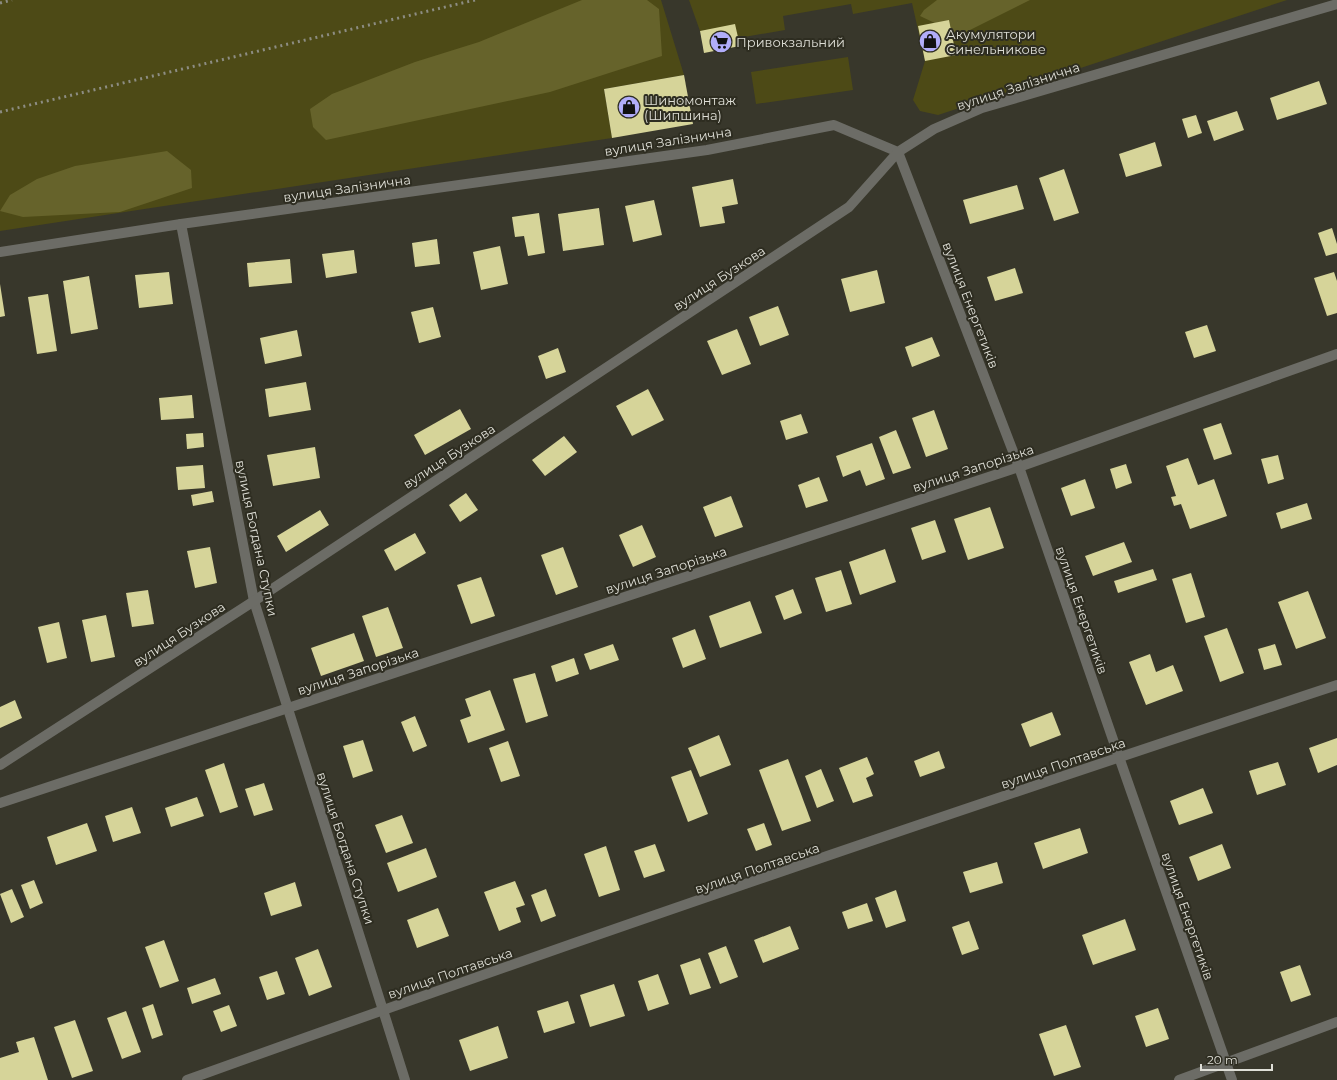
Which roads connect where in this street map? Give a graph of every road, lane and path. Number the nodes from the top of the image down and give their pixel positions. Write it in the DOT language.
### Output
graph roads {
  1 [pos="1337,4"];
  2 [pos="898,152"];
  3 [pos="181,224"];
  4 [pos="0,252"];
  5 [pos="1337,354"];
  6 [pos="1019,467"];
  7 [pos="254,601"];
  8 [pos="1337,685"];
  9 [pos="288,708"];
  10 [pos="1118,757"];
  11 [pos="0,765"];
  12 [pos="0,803"];
  13 [pos="383,1009"];
  14 [pos="1337,1022"];
  15 [pos="1226,1062"];
  16 [pos="187,1080"];
  17 [pos="406,1080"];
  18 [pos="1179,1080"];
  19 [pos="1232,1080"];
  1 -- 2 [label="street, вулиця Залізнична"];
  2 -- 3 [label="street, вулиця Залізнична"];
  2 -- 6 [label="street, вулиця Енергетиків"];
  2 -- 7 [label="street, вулиця Бузкова"];
  3 -- 4 [label="street, вулиця Залізнична"];
  3 -- 7 [label="street, вулиця Богдана Ступки"];
  5 -- 6 [label="street, вулиця Запорізька"];
  6 -- 9 [label="street, вулиця Запорізька"];
  6 -- 10 [label="street, вулиця Енергетиків"];
  7 -- 9 [label="street, вулиця Богдана Ступки"];
  7 -- 11 [label="street, вулиця Бузкова"];
  8 -- 10 [label="street, вулиця Полтавська"];
  9 -- 12 [label="street, вулиця Запорізька"];
  9 -- 13 [label="street, вулиця Богдана Ступки"];
  10 -- 13 [label="street, вулиця Полтавська"];
  10 -- 15 [label="street, вулиця Енергетиків"];
  13 -- 16 [label="street, вулиця Полтавська"];
  13 -- 17 [label="street, вулиця Богдана Ступки"];
  14 -- 15 [label="street"];
  15 -- 18 [label="street"];
  15 -- 19 [label="street, вулиця Енергетиків"];
}
